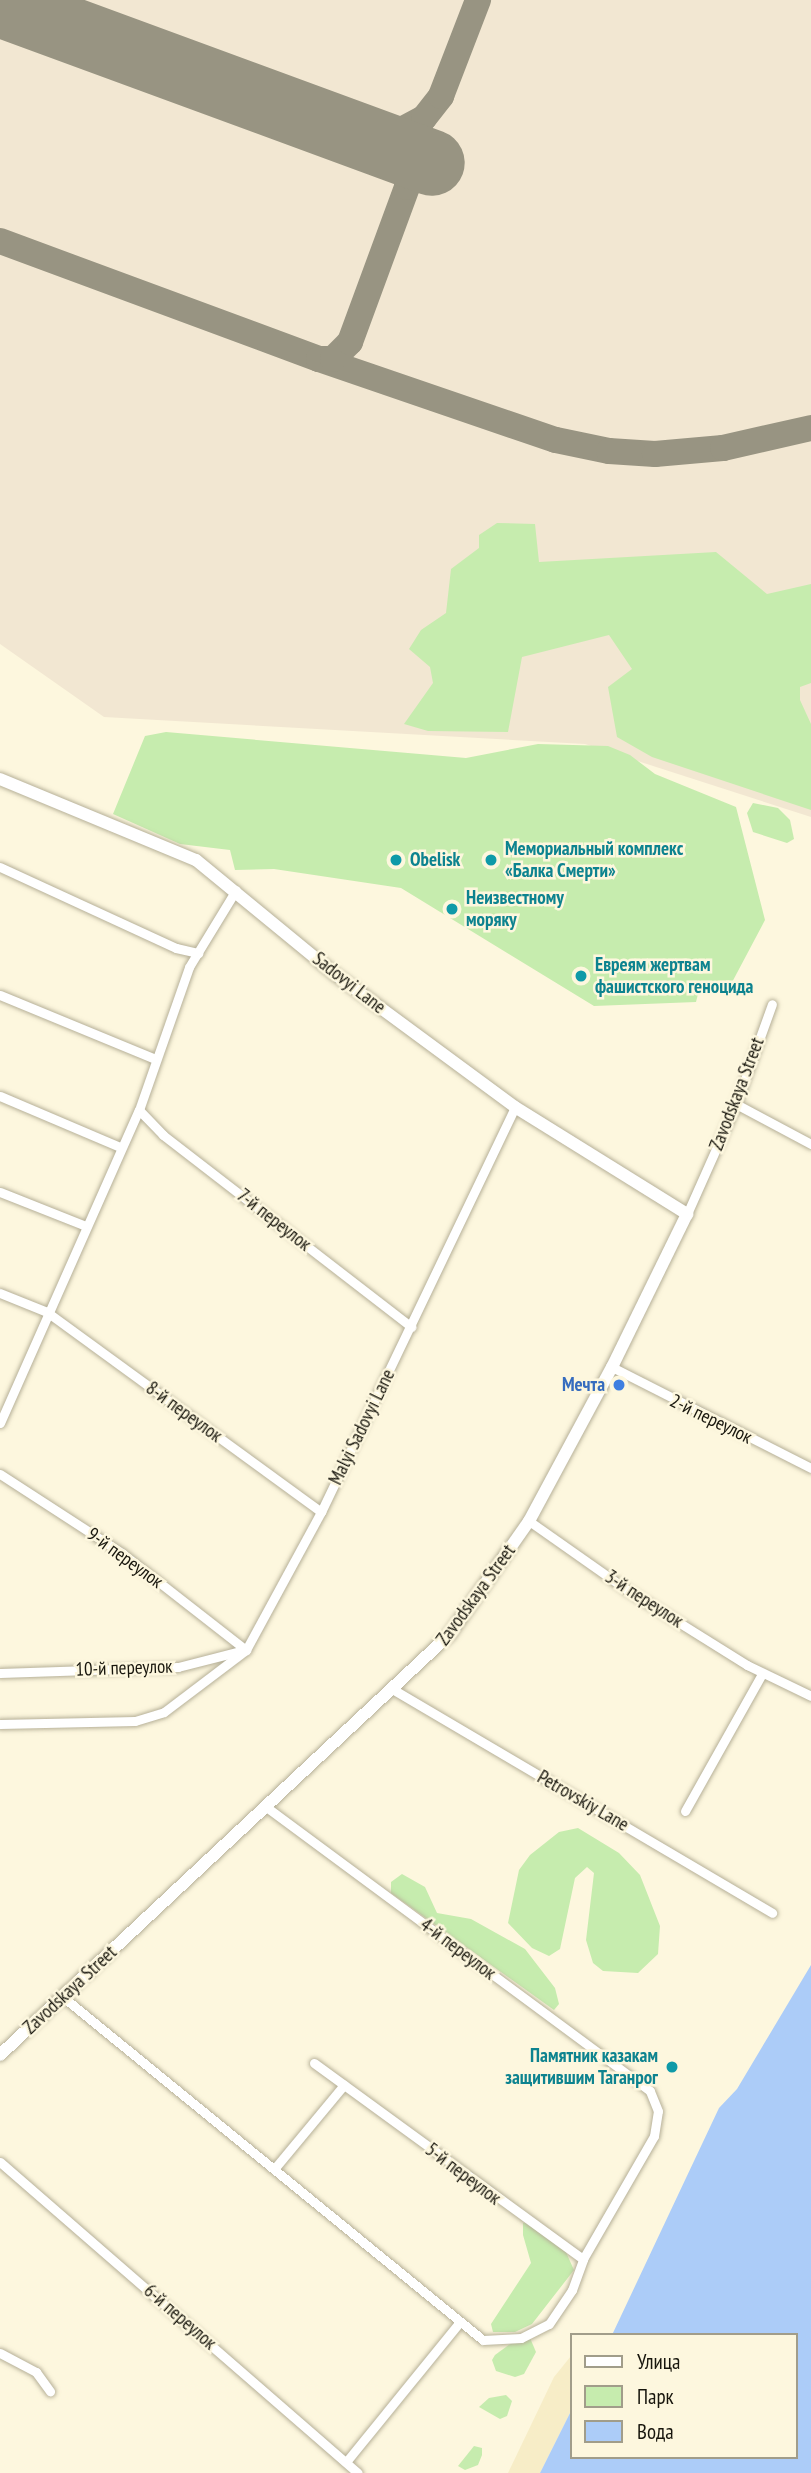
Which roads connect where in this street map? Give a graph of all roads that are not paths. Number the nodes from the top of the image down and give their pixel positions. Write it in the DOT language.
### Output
graph roads {
  1 [pos="0,779"];
  2 [pos="0,867"];
  3 [pos="236,890"];
  4 [pos="198,953"];
  5 [pos="0,995"];
  6 [pos="772,1004"];
  7 [pos="155,1059"];
  8 [pos="0,1097"];
  9 [pos="736,1104"];
  10 [pos="515,1107"];
  11 [pos="139,1110"];
  12 [pos="811,1144"];
  13 [pos="120,1147"];
  14 [pos="0,1192"];
  15 [pos="687,1214"];
  16 [pos="86,1226"];
  17 [pos="0,1293"];
  18 [pos="47,1311"];
  19 [pos="411,1327"];
  20 [pos="612,1367"];
  21 [pos="0,1423"];
  22 [pos="811,1468"];
  23 [pos="0,1474"];
  24 [pos="321,1511"];
  25 [pos="529,1521"];
  26 [pos="246,1650"];
  27 [pos="0,1673"];
  28 [pos="762,1674"];
  29 [pos="394,1690"];
  30 [pos="811,1696"];
  31 [pos="0,1724"];
  32 [pos="266,1807"];
  33 [pos="685,1811"];
  34 [pos="772,1913"];
  35 [pos="63,1997"];
  36 [pos="0,2055"];
  37 [pos="314,2063"];
  38 [pos="344,2085"];
  39 [pos="0,2162"];
  40 [pos="275,2168"];
  41 [pos="583,2259"];
  42 [pos="459,2323"];
  43 [pos="0,2353"];
  44 [pos="50,2391"];
  45 [pos="346,2462"];
  46 [pos="358,2473"];
  1 -- 3 [label="street, Sadovyi Lane"];
  2 -- 4 [label="street"];
  3 -- 4 [label="street"];
  3 -- 10 [label="street, Sadovyi Lane"];
  4 -- 7 [label="street"];
  5 -- 7 [label="street"];
  6 -- 9 [label="street, Zavodskaya Street"];
  7 -- 11 [label="street"];
  8 -- 13 [label="street"];
  9 -- 12 [label="street"];
  9 -- 15 [label="street, Zavodskaya Street"];
  10 -- 15 [label="street, Sadovyi Lane"];
  10 -- 19 [label="street, Malyi Sadovyi Lane"];
  11 -- 13 [label="street"];
  11 -- 19 [label="street, 7-й переулок"];
  13 -- 16 [label="street"];
  14 -- 16 [label="street"];
  15 -- 20 [label="street, Zavodskaya Street"];
  16 -- 18 [label="street"];
  17 -- 18 [label="street, 8-й переулок"];
  18 -- 21 [label="street"];
  18 -- 24 [label="street, 8-й переулок"];
  19 -- 24 [label="street, Malyi Sadovyi Lane"];
  20 -- 22 [label="street, 2-й переулок"];
  20 -- 25 [label="street, Zavodskaya Street"];
  23 -- 26 [label="street, 9-й переулок"];
  24 -- 26 [label="street, Malyi Sadovyi Lane"];
  25 -- 28 [label="street, 3-й переулок"];
  25 -- 29 [label="street, Zavodskaya Street"];
  26 -- 27 [label="street, 10-й переулок"];
  26 -- 31 [label="street, Malyi Sadovyi Lane"];
  28 -- 30 [label="street, 3-й переулок"];
  28 -- 33 [label="street"];
  29 -- 32 [label="street, Zavodskaya Street"];
  29 -- 34 [label="street, Petrovskiy Lane"];
  32 -- 35 [label="street, Zavodskaya Street"];
  32 -- 41 [label="street, 4-й переулок"];
  35 -- 36 [label="street, Zavodskaya Street"];
  35 -- 40 [label="street"];
  37 -- 38 [label="street, 5-й переулок"];
  38 -- 40 [label="street"];
  38 -- 41 [label="street, 5-й переулок"];
  39 -- 45 [label="street, 6-й переулок"];
  40 -- 42 [label="street"];
  41 -- 42 [label="street"];
  42 -- 45 [label="street"];
  43 -- 44 [label="street"];
  45 -- 46 [label="street, 6-й переулок"];
}
